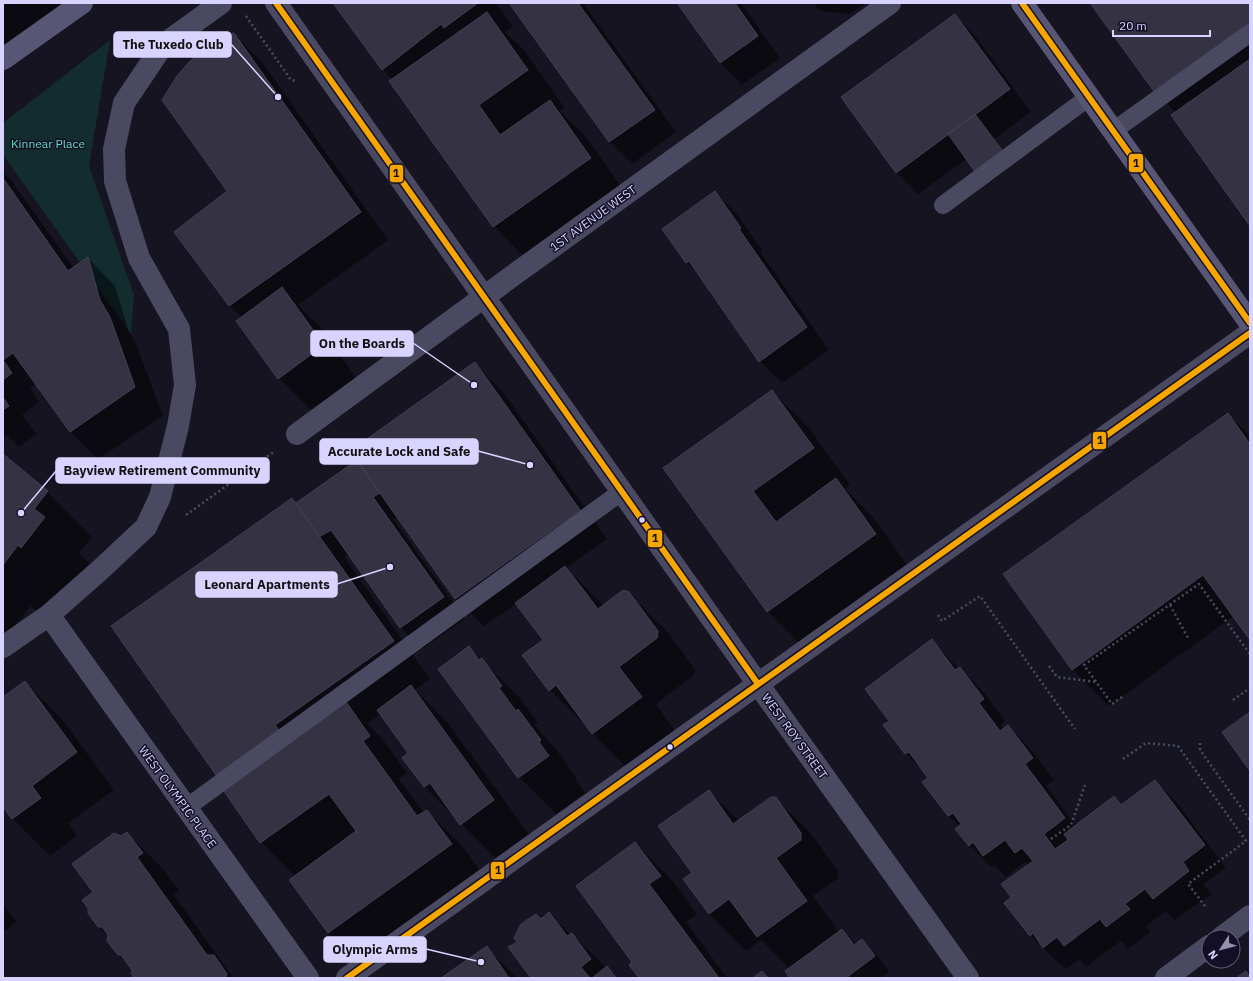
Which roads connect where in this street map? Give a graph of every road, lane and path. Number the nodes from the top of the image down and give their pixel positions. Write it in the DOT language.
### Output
graph roads {
  1 [pos="82,3"];
  2 [pos="221,3"];
  3 [pos="276,3"];
  4 [pos="890,3"];
  5 [pos="1022,3"];
  6 [pos="1250,33"];
  7 [pos="3,59"];
  8 [pos="1089,97"];
  9 [pos="1113,131"];
  10 [pos="943,205"];
  11 [pos="484,296"];
  12 [pos="1250,323"];
  13 [pos="1250,333"];
  14 [pos="297,434"];
  15 [pos="278,449"];
  16 [pos="621,492"];
  17 [pos="186,515"];
  18 [pos="1170,604"];
  19 [pos="48,615"];
  20 [pos="938,615"];
  21 [pos="1188,638"];
  22 [pos="3,647"];
  23 [pos="1250,654"];
  24 [pos="1049,666"];
  25 [pos="1097,682"];
  26 [pos="758,684"];
  27 [pos="1250,688"];
  28 [pos="1122,697"];
  29 [pos="1233,700"];
  30 [pos="1075,728"];
  31 [pos="1200,743"];
  32 [pos="1123,759"];
  33 [pos="1085,785"];
  34 [pos="186,808"];
  35 [pos="1250,820"];
  36 [pos="1051,839"];
  37 [pos="1205,906"];
  38 [pos="1250,916"];
  39 [pos="1233,929"];
  40 [pos="1201,952"];
  41 [pos="308,978"];
  42 [pos="347,978"];
  43 [pos="968,978"];
  44 [pos="1166,978"];
  1 -- 7 [label="main road"];
  2 -- 19 [label="street"];
  3 -- 11 [label="street, WEST ROY STREET"];
  4 -- 11 [label="street, 1ST AVENUE WEST"];
  5 -- 8 [label="main road"];
  6 -- 9 [label="lane"];
  8 -- 9 [label="main road"];
  8 -- 10 [label="lane"];
  9 -- 12 [label="main road"];
  11 -- 14 [label="street, 1ST AVENUE WEST"];
  11 -- 16 [label="street, WEST ROY STREET"];
  13 -- 26 [label="street"];
  15 -- 17 [label="path"];
  16 -- 26 [label="street, WEST ROY STREET"];
  16 -- 34 [label="lane"];
  18 -- 21 [label="path"];
  18 -- 23 [label="path"];
  18 -- 25 [label="path"];
  19 -- 22 [label="street"];
  19 -- 34 [label="street, WEST OLYMPIC PLACE"];
  20 -- 30 [label="path"];
  24 -- 25 [label="path"];
  25 -- 28 [label="path"];
  26 -- 42 [label="street"];
  26 -- 43 [label="street, WEST ROY STREET"];
  27 -- 29 [label="path"];
  31 -- 35 [label="path"];
  32 -- 37 [label="path"];
  33 -- 36 [label="path"];
  34 -- 41 [label="street, WEST OLYMPIC PLACE"];
  38 -- 39 [label="street"];
  40 -- 44 [label="street"];
}
